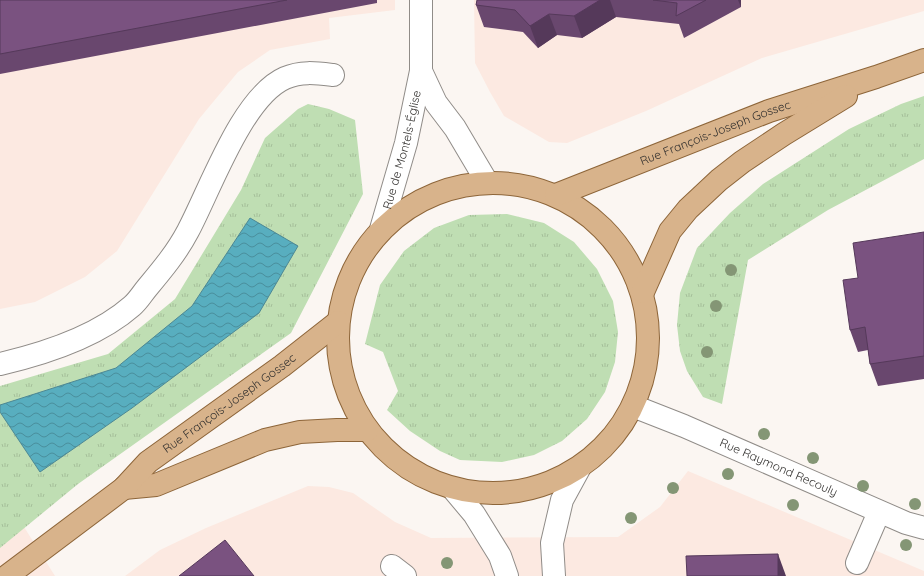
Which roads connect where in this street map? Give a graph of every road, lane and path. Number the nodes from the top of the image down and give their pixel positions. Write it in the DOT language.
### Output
graph roads {
  1 [pos="421,0"];
  2 [pos="924,60"];
  3 [pos="421,70"];
  4 [pos="333,74"];
  5 [pos="876,77"];
  6 [pos="487,182"];
  7 [pos="556,195"];
  8 [pos="382,229"];
  9 [pos="643,292"];
  10 [pos="338,322"];
  11 [pos="0,364"];
  12 [pos="634,406"];
  13 [pos="367,430"];
  14 [pos="580,468"];
  15 [pos="124,488"];
  16 [pos="453,489"];
  17 [pos="879,512"];
  18 [pos="924,528"];
  19 [pos="857,563"];
  20 [pos="7,576"];
  21 [pos="507,576"];
  22 [pos="554,576"];
  1 -- 3 [label="street, Rue de Montels-Église"];
  2 -- 5 [label="main road, Rue François-Joseph Gossec"];
  3 -- 6 [label="street, Rue de Montels-Église"];
  3 -- 8 [label="street, Rue de Montels-Église"];
  4 -- 11 [label="street"];
  5 -- 7 [label="main road, Rue François-Joseph Gossec"];
  5 -- 9 [label="main road, Rue François-Joseph Gossec"];
  6 -- 7 [label="main road"];
  6 -- 8 [label="main road"];
  7 -- 9 [label="main road"];
  8 -- 10 [label="main road"];
  9 -- 12 [label="main road"];
  10 -- 13 [label="main road"];
  10 -- 15 [label="main road, Rue François-Joseph Gossec"];
  12 -- 14 [label="main road"];
  12 -- 17 [label="street, Rue Raymond Recouly"];
  13 -- 15 [label="main road"];
  13 -- 16 [label="main road"];
  14 -- 16 [label="main road"];
  14 -- 22 [label="street"];
  15 -- 20 [label="main road, Rue François-Joseph Gossec"];
  16 -- 21 [label="street"];
  17 -- 18 [label="street, Rue Raymond Recouly"];
  17 -- 19 [label="street"];
}
